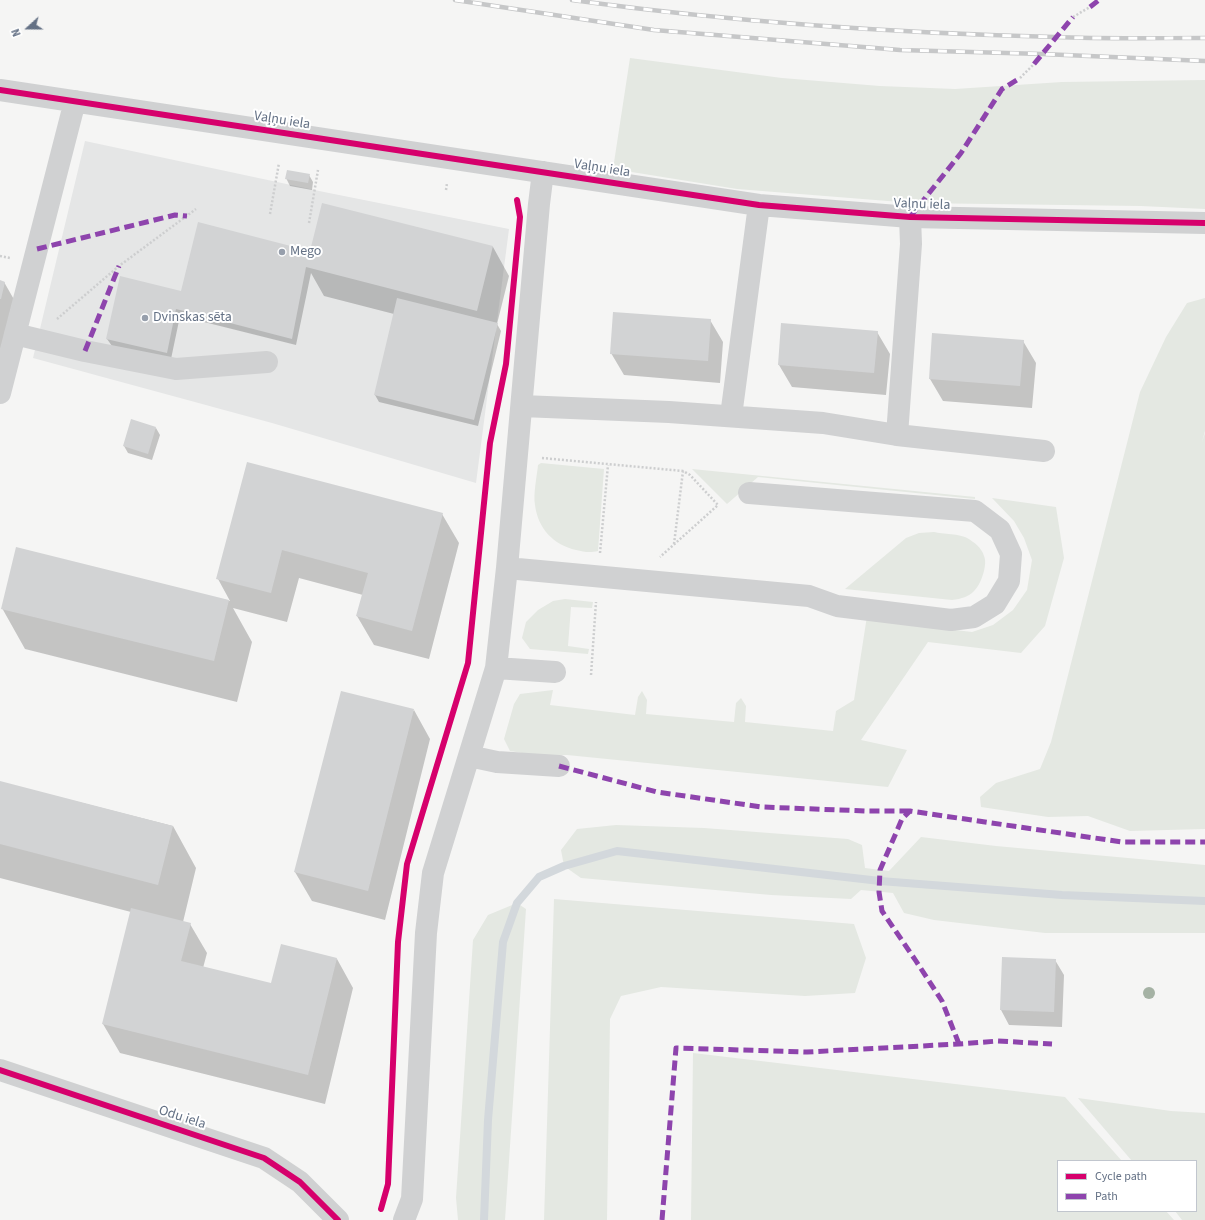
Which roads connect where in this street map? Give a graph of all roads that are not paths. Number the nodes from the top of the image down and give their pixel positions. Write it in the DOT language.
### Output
graph roads {
  1 [pos="0,90"];
  2 [pos="75,101"];
  3 [pos="543,172"];
  4 [pos="759,205"];
  5 [pos="910,217"];
  6 [pos="1205,223"];
  7 [pos="25,337"];
  8 [pos="267,362"];
  9 [pos="3,368"];
  10 [pos="0,393"];
  11 [pos="522,406"];
  12 [pos="731,416"];
  13 [pos="897,435"];
  14 [pos="1044,451"];
  15 [pos="749,493"];
  16 [pos="507,568"];
  17 [pos="496,668"];
  18 [pos="554,672"];
  19 [pos="469,756"];
  20 [pos="559,766"];
  21 [pos="0,1070"];
  22 [pos="338,1220"];
  23 [pos="404,1220"];
  1 -- 2 [label="street, Vaļņu iela"];
  2 -- 3 [label="street, Vaļņu iela"];
  2 -- 7 [label="street"];
  3 -- 4 [label="street, Vaļņu iela"];
  3 -- 11 [label="street"];
  4 -- 5 [label="street, Vaļņu iela"];
  4 -- 12 [label="street"];
  5 -- 6 [label="street, Vaļņu iela"];
  5 -- 13 [label="street"];
  7 -- 8 [label="street"];
  7 -- 9 [label="street"];
  9 -- 10 [label="street"];
  11 -- 12 [label="street"];
  11 -- 16 [label="street"];
  12 -- 13 [label="street"];
  13 -- 14 [label="street"];
  15 -- 16 [label="street"];
  16 -- 17 [label="street"];
  17 -- 18 [label="street"];
  17 -- 19 [label="street"];
  19 -- 20 [label="street"];
  19 -- 23 [label="street"];
  21 -- 22 [label="street, Odu iela"];
}
